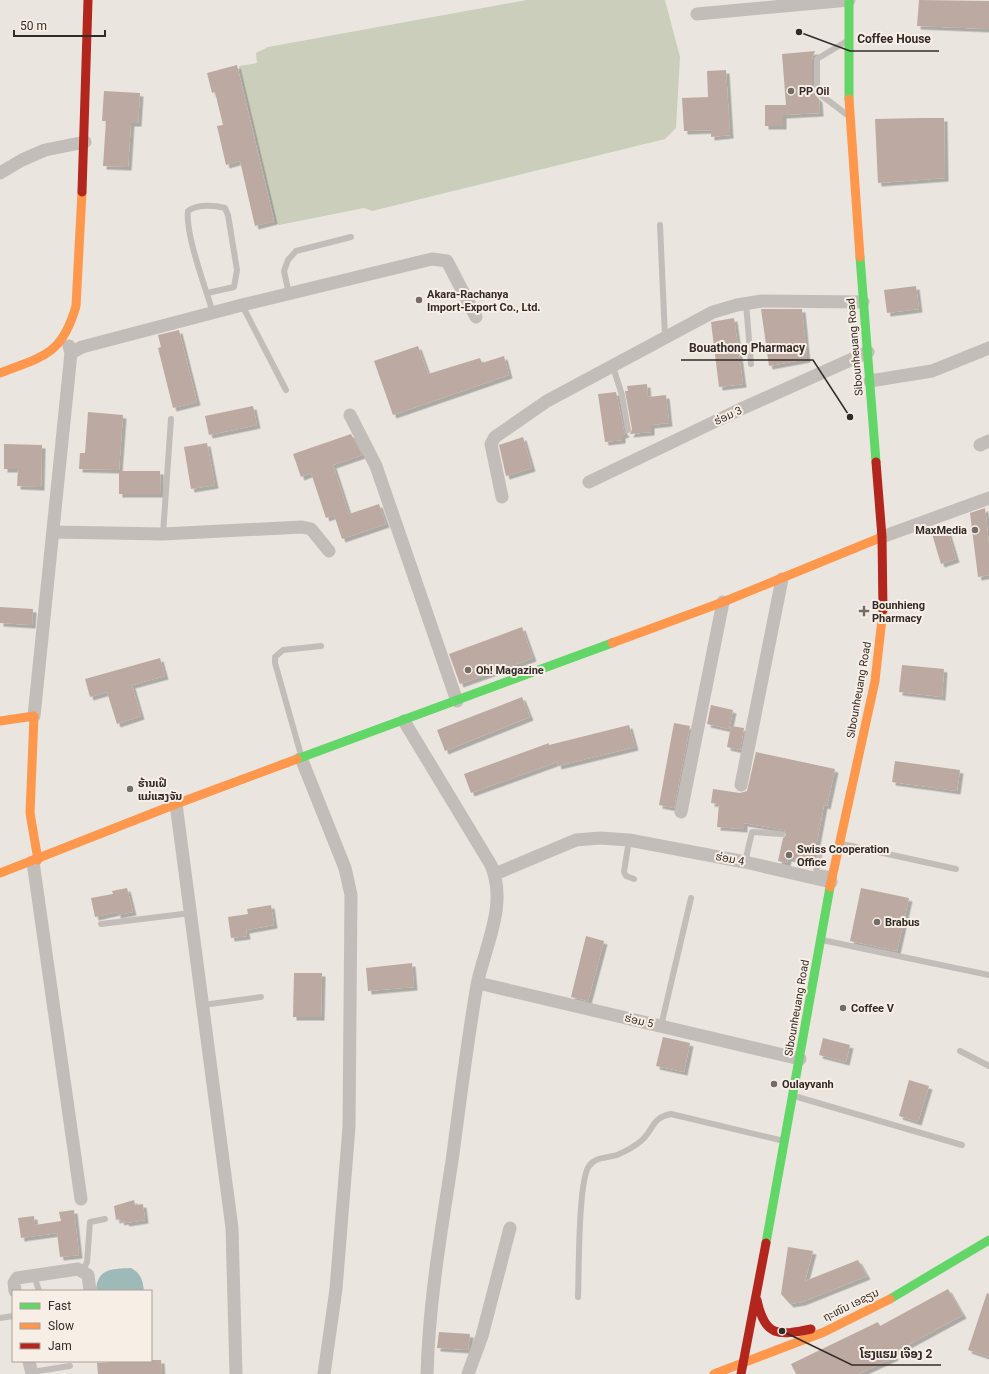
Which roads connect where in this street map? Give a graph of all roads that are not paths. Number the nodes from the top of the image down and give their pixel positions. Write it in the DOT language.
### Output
graph roads {
  1 [pos="88,0"];
  2 [pos="849,0"];
  3 [pos="697,14"];
  4 [pos="848,40"];
  5 [pos="849,116"];
  6 [pos="85,142"];
  7 [pos="0,173"];
  8 [pos="660,226"];
  9 [pos="351,238"];
  10 [pos="207,293"];
  11 [pos="289,294"];
  12 [pos="863,302"];
  13 [pos="746,304"];
  14 [pos="242,305"];
  15 [pos="213,313"];
  16 [pos="476,317"];
  17 [pos="67,335"];
  18 [pos="665,338"];
  19 [pos="989,348"];
  20 [pos="868,352"];
  21 [pos="71,353"];
  22 [pos="751,364"];
  23 [pos="613,367"];
  24 [pos="0,373"];
  25 [pos="870,381"];
  26 [pos="286,390"];
  27 [pos="350,415"];
  28 [pos="171,419"];
  29 [pos="628,430"];
  30 [pos="589,482"];
  31 [pos="502,497"];
  32 [pos="989,498"];
  33 [pos="53,532"];
  34 [pos="163,534"];
  35 [pos="882,537"];
  36 [pos="329,551"];
  37 [pos="782,579"];
  38 [pos="723,602"];
  39 [pos="321,646"];
  40 [pos="457,701"];
  41 [pos="34,716"];
  42 [pos="0,721"];
  43 [pos="404,721"];
  44 [pos="301,758"];
  45 [pos="741,785"];
  46 [pos="176,804"];
  47 [pos="681,812"];
  48 [pos="782,834"];
  49 [pos="629,840"];
  50 [pos="840,844"];
  51 [pos="821,848"];
  52 [pos="35,861"];
  53 [pos="744,862"];
  54 [pos="956,869"];
  55 [pos="0,873"];
  56 [pos="496,874"];
  57 [pos="832,878"];
  58 [pos="634,879"];
  59 [pos="691,898"];
  60 [pos="191,913"];
  61 [pos="101,924"];
  62 [pos="821,940"];
  63 [pos="989,976"];
  64 [pos="478,984"];
  65 [pos="261,997"];
  66 [pos="203,1004"];
  67 [pos="661,1026"];
  68 [pos="960,1051"];
  69 [pos="800,1059"];
  70 [pos="989,1066"];
  71 [pos="794,1096"];
  72 [pos="785,1141"];
  73 [pos="962,1145"];
  74 [pos="81,1199"];
  75 [pos="105,1220"];
  76 [pos="510,1228"];
  77 [pos="989,1240"];
  78 [pos="83,1271"];
  79 [pos="34,1275"];
  80 [pos="15,1290"];
  81 [pos="39,1290"];
  82 [pos="90,1290"];
  83 [pos="756,1293"];
  84 [pos="578,1297"];
  85 [pos="12,1316"];
  86 [pos="0,1318"];
  87 [pos="839,1325"];
  88 [pos="743,1364"];
  89 [pos="70,1366"];
  90 [pos="31,1369"];
  91 [pos="236,1374"];
  92 [pos="324,1374"];
  93 [pos="427,1374"];
  94 [pos="468,1374"];
  95 [pos="714,1374"];
  96 [pos="741,1374"];
  1 -- 6 [label="street"];
  2 -- 3 [label="street"];
  2 -- 4 [label="street, Sibounheuang Road"];
  4 -- 5 [label="street, Sibounheuang Road"];
  4 -- 5 [label="lane"];
  5 -- 12 [label="street, Sibounheuang Road"];
  6 -- 7 [label="street"];
  6 -- 17 [label="street"];
  8 -- 18 [label="lane"];
  9 -- 11 [label="lane"];
  10 -- 10 [label="lane"];
  10 -- 15 [label="lane"];
  11 -- 14 [label="street"];
  11 -- 16 [label="street"];
  12 -- 13 [label="street"];
  12 -- 20 [label="street, Sibounheuang Road"];
  13 -- 18 [label="street"];
  13 -- 22 [label="lane"];
  14 -- 15 [label="street"];
  14 -- 26 [label="lane"];
  15 -- 21 [label="street"];
  17 -- 21 [label="street"];
  17 -- 24 [label="street"];
  18 -- 23 [label="street"];
  19 -- 25 [label="street"];
  20 -- 25 [label="street, Sibounheuang Road"];
  20 -- 30 [label="street, ຮ່ອມ 3"];
  21 -- 33 [label="street"];
  23 -- 29 [label="lane"];
  23 -- 31 [label="street"];
  25 -- 35 [label="street, Sibounheuang Road"];
  27 -- 40 [label="street"];
  28 -- 34 [label="lane"];
  32 -- 35 [label="street"];
  33 -- 34 [label="street"];
  33 -- 41 [label="street"];
  34 -- 36 [label="street"];
  35 -- 37 [label="street"];
  35 -- 50 [label="street, Sibounheuang Road"];
  37 -- 38 [label="street"];
  37 -- 45 [label="street"];
  38 -- 40 [label="street"];
  38 -- 47 [label="street"];
  39 -- 44 [label="lane"];
  40 -- 43 [label="street"];
  41 -- 42 [label="street"];
  41 -- 52 [label="street"];
  43 -- 44 [label="street"];
  43 -- 56 [label="street"];
  44 -- 46 [label="street"];
  44 -- 92 [label="street"];
  46 -- 52 [label="street"];
  46 -- 60 [label="street"];
  48 -- 53 [label="lane"];
  49 -- 53 [label="street, ຮ່ອມ 4"];
  49 -- 56 [label="street, ຮ່ອມ 4"];
  49 -- 58 [label="lane"];
  50 -- 54 [label="lane"];
  50 -- 57 [label="street, Sibounheuang Road"];
  51 -- 57 [label="lane"];
  52 -- 55 [label="street"];
  52 -- 74 [label="street"];
  53 -- 57 [label="street, ຮ່ອມ 4"];
  56 -- 64 [label="street"];
  57 -- 62 [label="street, Sibounheuang Road"];
  59 -- 67 [label="lane"];
  60 -- 61 [label="lane"];
  60 -- 66 [label="street"];
  62 -- 63 [label="lane"];
  62 -- 69 [label="street, Sibounheuang Road"];
  64 -- 67 [label="street, ຮ່ອມ 5"];
  64 -- 93 [label="street"];
  65 -- 66 [label="lane"];
  66 -- 91 [label="street"];
  67 -- 69 [label="street, ຮ່ອມ 5"];
  68 -- 70 [label="lane"];
  69 -- 71 [label="street, Sibounheuang Road"];
  71 -- 72 [label="street, Sibounheuang Road"];
  71 -- 73 [label="lane"];
  72 -- 83 [label="street, Sibounheuang Road"];
  72 -- 84 [label="lane"];
  75 -- 78 [label="lane"];
  76 -- 94 [label="street"];
  77 -- 87 [label="street, ຖະໜົນ ເອຊຽນ"];
  78 -- 79 [label="street"];
  78 -- 82 [label="street"];
  79 -- 80 [label="street"];
  79 -- 81 [label="lane"];
  83 -- 87 [label="street"];
  83 -- 88 [label="street, Sibounheuang Road"];
  85 -- 86 [label="lane"];
  87 -- 88 [label="street, ຖະໜົນ ເອຊຽນ"];
  88 -- 95 [label="street, ຖະໜົນ ເອຊຽນ"];
  88 -- 96 [label="street, Sibounheuang Road"];
  89 -- 90 [label="lane"];
}
